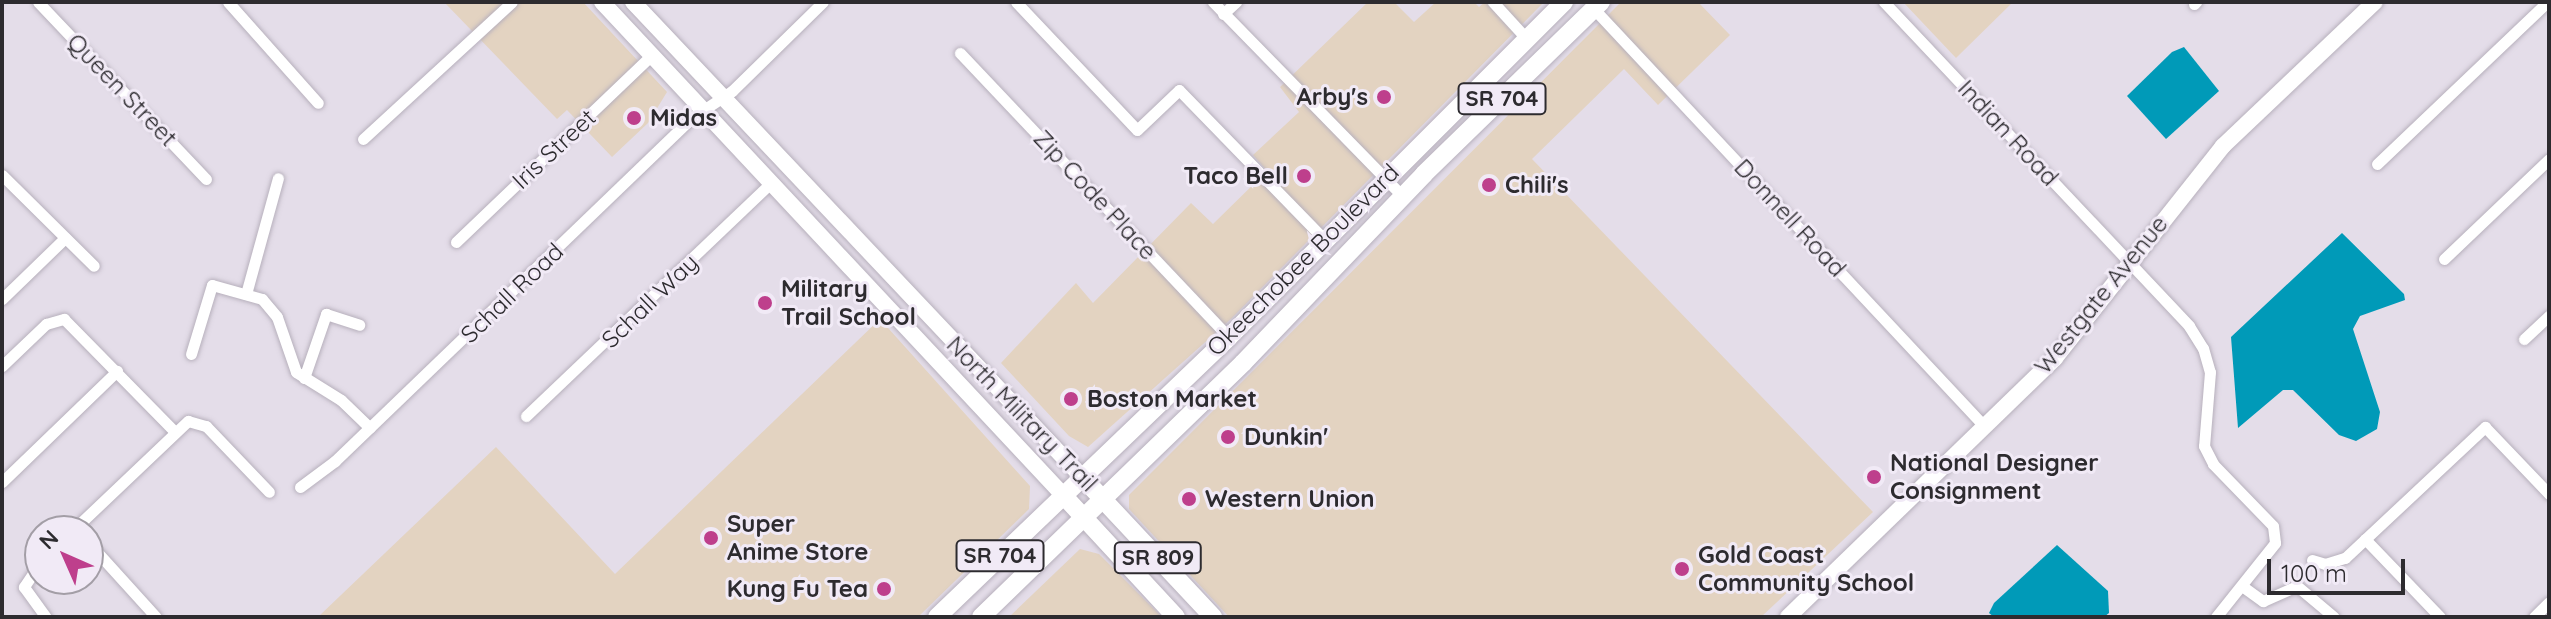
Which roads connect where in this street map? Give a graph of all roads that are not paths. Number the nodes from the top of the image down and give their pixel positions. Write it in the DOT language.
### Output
graph roads {
  1 [pos="38,2"];
  2 [pos="228,2"];
  3 [pos="512,2"];
  4 [pos="602,2"];
  5 [pos="633,2"];
  6 [pos="823,2"];
  7 [pos="1016,2"];
  8 [pos="1213,2"];
  9 [pos="1236,2"];
  10 [pos="1493,2"];
  11 [pos="1564,2"];
  12 [pos="1884,2"];
  13 [pos="2375,2"];
  14 [pos="2547,2"];
  15 [pos="1598,6"];
  16 [pos="1223,14"];
  17 [pos="1526,38"];
  18 [pos="960,53"];
  19 [pos="652,55"];
  20 [pos="723,97"];
  21 [pos="318,103"];
  22 [pos="703,110"];
  23 [pos="363,139"];
  24 [pos="2549,159"];
  25 [pos="2377,164"];
  26 [pos="2,175"];
  27 [pos="278,178"];
  28 [pos="1384,178"];
  29 [pos="206,179"];
  30 [pos="771,183"];
  31 [pos="1402,196"];
  32 [pos="795,209"];
  33 [pos="829,210"];
  34 [pos="65,238"];
  35 [pos="1325,240"];
  36 [pos="456,242"];
  37 [pos="2444,259"];
  38 [pos="2131,265"];
  39 [pos="94,266"];
  40 [pos="246,294"];
  41 [pos="2,299"];
  42 [pos="2549,316"];
  43 [pos="359,325"];
  44 [pos="1229,337"];
  45 [pos="2524,339"];
  46 [pos="191,354"];
  47 [pos="2,366"];
  48 [pos="117,371"];
  49 [pos="304,378"];
  50 [pos="526,416"];
  51 [pos="1985,427"];
  52 [pos="370,428"];
  53 [pos="174,431"];
  54 [pos="1082,477"];
  55 [pos="2,482"];
  56 [pos="300,487"];
  57 [pos="269,492"];
  58 [pos="2549,494"];
  59 [pos="1063,495"];
  60 [pos="1103,499"];
  61 [pos="90,515"];
  62 [pos="1083,518"];
  63 [pos="2365,539"];
  64 [pos="104,560"];
  65 [pos="2312,560"];
  66 [pos="2242,586"];
  67 [pos="30,595"];
  68 [pos="2549,602"];
  69 [pos="46,617"];
  70 [pos="156,617"];
  71 [pos="937,617"];
  72 [pos="981,617"];
  73 [pos="1176,617"];
  74 [pos="1213,617"];
  75 [pos="1788,617"];
  76 [pos="2216,617"];
  77 [pos="2334,617"];
  78 [pos="2440,617"];
  79 [pos="2534,617"];
  1 -- 29 [label="street, Queen Street"];
  2 -- 21 [label="street"];
  3 -- 23 [label="street"];
  4 -- 19 [label="main road, North Military Trail / SR 809"];
  5 -- 20 [label="main road, North Military Trail / SR 809"];
  6 -- 20 [label="street, Schall Road"];
  7 -- 35 [label="street"];
  8 -- 16 [label="street"];
  9 -- 16 [label="street"];
  10 -- 17 [label="street"];
  11 -- 17 [label="main road, Okeechobee Boulevard / SR 704"];
  12 -- 38 [label="street, Indian Road"];
  13 -- 38 [label="main road, Westgate Avenue"];
  14 -- 25 [label="street"];
  15 -- 31 [label="main road, Okeechobee Boulevard / SR 704"];
  15 -- 51 [label="street, Donnell Road"];
  16 -- 28 [label="street"];
  17 -- 28 [label="main road, Okeechobee Boulevard / SR 704"];
  18 -- 44 [label="street, Zip Code Place"];
  19 -- 22 [label="main road, North Military Trail / SR 809"];
  19 -- 36 [label="street, Iris Street"];
  20 -- 22 [label="street, Schall Road"];
  20 -- 33 [label="main road, North Military Trail / SR 809"];
  22 -- 30 [label="main road, North Military Trail / SR 809"];
  22 -- 52 [label="street, Schall Road"];
  24 -- 37 [label="street"];
  26 -- 34 [label="street"];
  27 -- 40 [label="street"];
  28 -- 31 [label="street"];
  28 -- 35 [label="main road, Okeechobee Boulevard / SR 704"];
  30 -- 32 [label="main road, North Military Trail / SR 809"];
  30 -- 50 [label="street, Schall Way"];
  31 -- 60 [label="main road, Okeechobee Boulevard / SR 704"];
  32 -- 33 [label="main road"];
  32 -- 59 [label="main road, North Military Trail / SR 809"];
  33 -- 54 [label="main road, North Military Trail / SR 809"];
  34 -- 39 [label="street"];
  34 -- 41 [label="street"];
  35 -- 44 [label="main road, Okeechobee Boulevard / SR 704"];
  38 -- 51 [label="main road, Westgate Avenue"];
  38 -- 66 [label="street, Indian Road"];
  40 -- 46 [label="street"];
  40 -- 49 [label="street"];
  42 -- 45 [label="street"];
  43 -- 49 [label="street"];
  44 -- 54 [label="main road, Okeechobee Boulevard / SR 704"];
  47 -- 48 [label="street"];
  48 -- 53 [label="street"];
  48 -- 55 [label="street"];
  49 -- 52 [label="street"];
  51 -- 75 [label="main road, Westgate Avenue"];
  52 -- 56 [label="street, Schall Road"];
  53 -- 57 [label="street"];
  53 -- 61 [label="street"];
  54 -- 59 [label="main road, Okeechobee Boulevard / SR 704"];
  54 -- 60 [label="main road, North Military Trail / SR 809"];
  58 -- 63 [label="street"];
  59 -- 62 [label="main road, North Military Trail / SR 809"];
  59 -- 71 [label="main road, Okeechobee Boulevard / SR 704"];
  60 -- 62 [label="main road, Okeechobee Boulevard / SR 704"];
  60 -- 74 [label="main road, North Military Trail / SR 809"];
  62 -- 72 [label="main road, Okeechobee Boulevard / SR 704"];
  62 -- 73 [label="main road, North Military Trail / SR 809"];
  63 -- 65 [label="street"];
  63 -- 78 [label="street"];
  64 -- 70 [label="street"];
  66 -- 76 [label="street"];
  66 -- 77 [label="street"];
  67 -- 69 [label="street"];
  68 -- 79 [label="street"];
}
